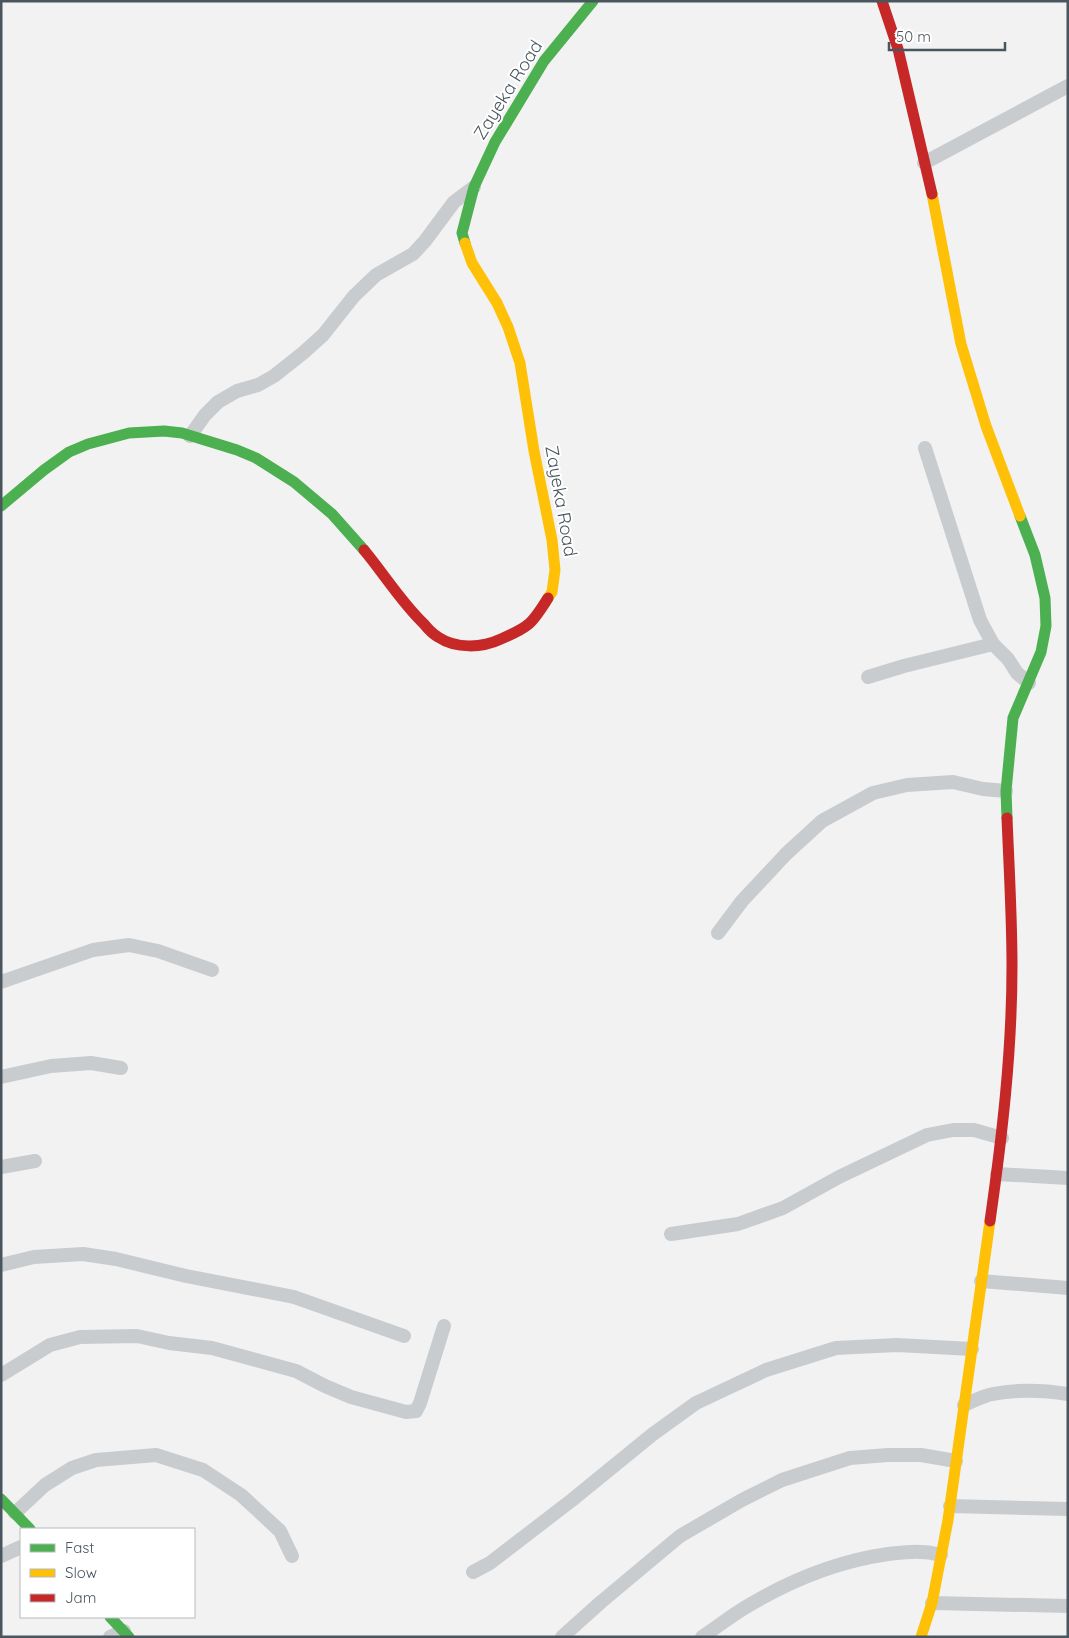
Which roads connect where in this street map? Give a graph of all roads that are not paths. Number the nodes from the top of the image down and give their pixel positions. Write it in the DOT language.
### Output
graph roads {
  1 [pos="593,1"];
  2 [pos="882,1"];
  3 [pos="1068,86"];
  4 [pos="924,164"];
  5 [pos="474,187"];
  6 [pos="190,436"];
  7 [pos="925,448"];
  8 [pos="1,506"];
  9 [pos="993,644"];
  10 [pos="868,677"];
  11 [pos="1029,683"];
  12 [pos="1006,791"];
  13 [pos="718,933"];
  14 [pos="212,970"];
  15 [pos="1,982"];
  16 [pos="121,1068"];
  17 [pos="1,1077"];
  18 [pos="1002,1138"];
  19 [pos="35,1160"];
  20 [pos="1,1167"];
  21 [pos="996,1174"];
  22 [pos="1068,1178"];
  23 [pos="671,1234"];
  24 [pos="1,1265"];
  25 [pos="981,1281"];
  26 [pos="1068,1288"];
  27 [pos="444,1326"];
  28 [pos="404,1336"];
  29 [pos="972,1349"];
  30 [pos="1,1376"];
  31 [pos="1068,1394"];
  32 [pos="964,1405"];
  33 [pos="956,1461"];
  34 [pos="1,1498"];
  35 [pos="950,1506"];
  36 [pos="1068,1509"];
  37 [pos="15,1512"];
  38 [pos="29,1528"];
  39 [pos="20,1547"];
  40 [pos="941,1555"];
  41 [pos="1,1556"];
  42 [pos="292,1556"];
  43 [pos="473,1572"];
  44 [pos="932,1603"];
  45 [pos="1068,1606"];
  46 [pos="111,1618"];
  47 [pos="127,1634"];
  48 [pos="110,1637"];
  49 [pos="562,1637"];
  50 [pos="702,1637"];
  51 [pos="921,1637"];
  1 -- 5 [label="street, Zayeka Road"];
  2 -- 4 [label="street"];
  3 -- 4 [label="street"];
  4 -- 11 [label="street"];
  5 -- 6 [label="street"];
  5 -- 6 [label="street, Zayeka Road"];
  6 -- 8 [label="street, Zayeka Road"];
  7 -- 9 [label="street"];
  9 -- 10 [label="street"];
  9 -- 11 [label="street"];
  11 -- 12 [label="street"];
  12 -- 13 [label="street"];
  12 -- 18 [label="street"];
  14 -- 15 [label="street"];
  16 -- 17 [label="street"];
  18 -- 21 [label="street"];
  18 -- 23 [label="street"];
  19 -- 20 [label="street"];
  21 -- 22 [label="street"];
  21 -- 25 [label="street"];
  24 -- 28 [label="street"];
  25 -- 26 [label="street"];
  25 -- 29 [label="street"];
  27 -- 30 [label="street"];
  29 -- 32 [label="street"];
  29 -- 43 [label="street"];
  31 -- 32 [label="street"];
  32 -- 33 [label="street"];
  33 -- 35 [label="street"];
  33 -- 49 [label="street"];
  34 -- 37 [label="street"];
  35 -- 36 [label="street"];
  35 -- 40 [label="street"];
  37 -- 38 [label="street"];
  37 -- 42 [label="street"];
  39 -- 41 [label="street"];
  40 -- 44 [label="street"];
  40 -- 50 [label="street"];
  44 -- 45 [label="street"];
  44 -- 51 [label="street"];
  46 -- 47 [label="street"];
  47 -- 48 [label="street"];
}
